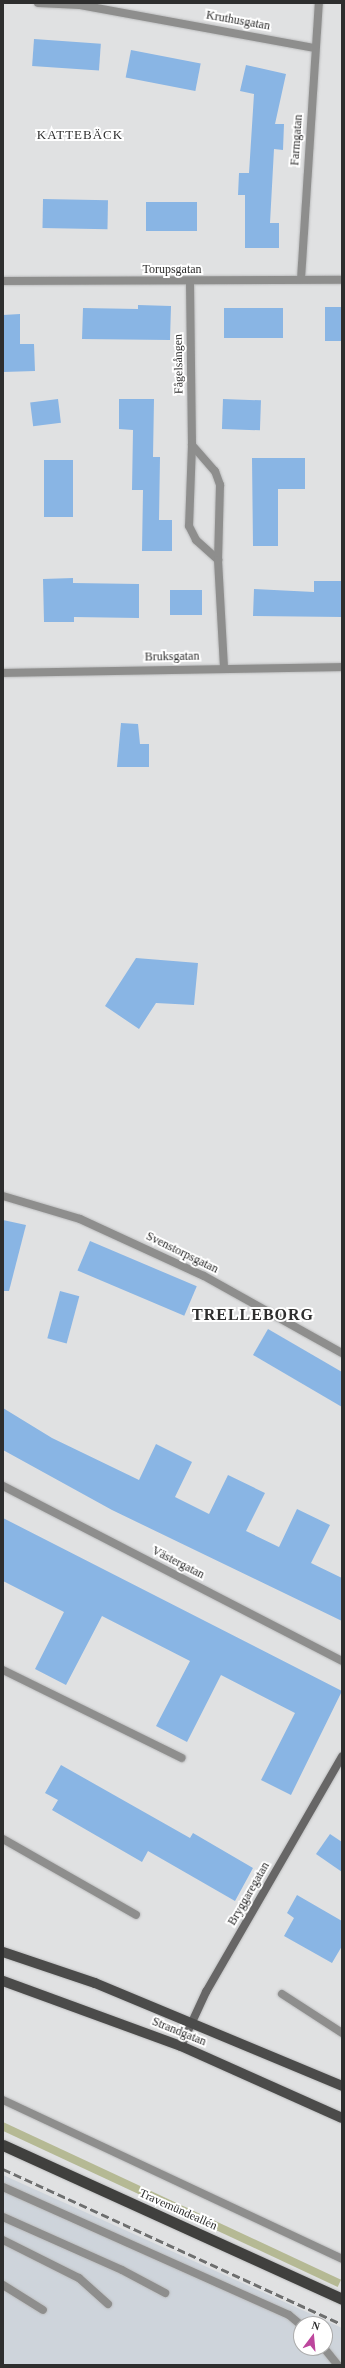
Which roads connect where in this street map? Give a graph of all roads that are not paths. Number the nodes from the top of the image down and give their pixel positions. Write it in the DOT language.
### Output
graph roads {
  1 [pos="38,3"];
  2 [pos="319,3"];
  3 [pos="80,4"];
  4 [pos="315,48"];
  5 [pos="301,279"];
  6 [pos="342,280"];
  7 [pos="3,281"];
  8 [pos="190,282"];
  9 [pos="192,445"];
  10 [pos="218,560"];
  11 [pos="342,667"];
  12 [pos="224,668"];
  13 [pos="3,673"];
  14 [pos="3,1196"];
  15 [pos="342,1353"];
  16 [pos="3,1486"];
  17 [pos="342,1661"];
  18 [pos="3,1670"];
  19 [pos="342,1756"];
  20 [pos="182,1758"];
  21 [pos="3,1839"];
  22 [pos="136,1915"];
  23 [pos="3,1952"];
  24 [pos="3,1981"];
  25 [pos="282,1994"];
  26 [pos="192,2022"];
  27 [pos="342,2033"];
  28 [pos="181,2046"];
  29 [pos="342,2086"];
  30 [pos="3,2100"];
  31 [pos="342,2118"];
  32 [pos="3,2145"];
  33 [pos="3,2187"];
  34 [pos="3,2217"];
  35 [pos="3,2240"];
  36 [pos="342,2259"];
  37 [pos="3,2284"];
  38 [pos="165,2293"];
  39 [pos="342,2299"];
  40 [pos="108,2304"];
  41 [pos="43,2310"];
  42 [pos="293,2318"];
  43 [pos="331,2356"];
  44 [pos="338,2365"];
  1 -- 3 [label="street, Kruthusgatan"];
  2 -- 4 [label="street, Farmgatan"];
  3 -- 4 [label="street, Kruthusgatan"];
  4 -- 5 [label="street, Farmgatan"];
  5 -- 6 [label="street, Torupsgatan"];
  5 -- 8 [label="street, Torupsgatan"];
  7 -- 8 [label="street, Torupsgatan"];
  8 -- 9 [label="street, Fågelsången"];
  9 -- 10 [label="street"];
  9 -- 10 [label="street, Fågelsången"];
  10 -- 12 [label="street"];
  11 -- 12 [label="street, Bruksgatan"];
  12 -- 13 [label="street, Bruksgatan"];
  14 -- 15 [label="street, Svenstorpsgatan"];
  16 -- 17 [label="street, Västergatan"];
  18 -- 20 [label="street"];
  19 -- 26 [label="main road, Bryggaregatan"];
  21 -- 22 [label="street"];
  23 -- 26 [label="main road, Strandgatan"];
  24 -- 28 [label="main road, Strandgatan"];
  25 -- 27 [label="street"];
  26 -- 28 [label="main road, Bryggaregatan"];
  26 -- 29 [label="main road, Strandgatan"];
  28 -- 31 [label="main road, Strandgatan"];
  30 -- 36 [label="street"];
  32 -- 39 [label="highway, Travemündeallén"];
  33 -- 42 [label="street"];
  34 -- 38 [label="street"];
  35 -- 40 [label="street"];
  37 -- 41 [label="street"];
  43 -- 44 [label="street"];
}
